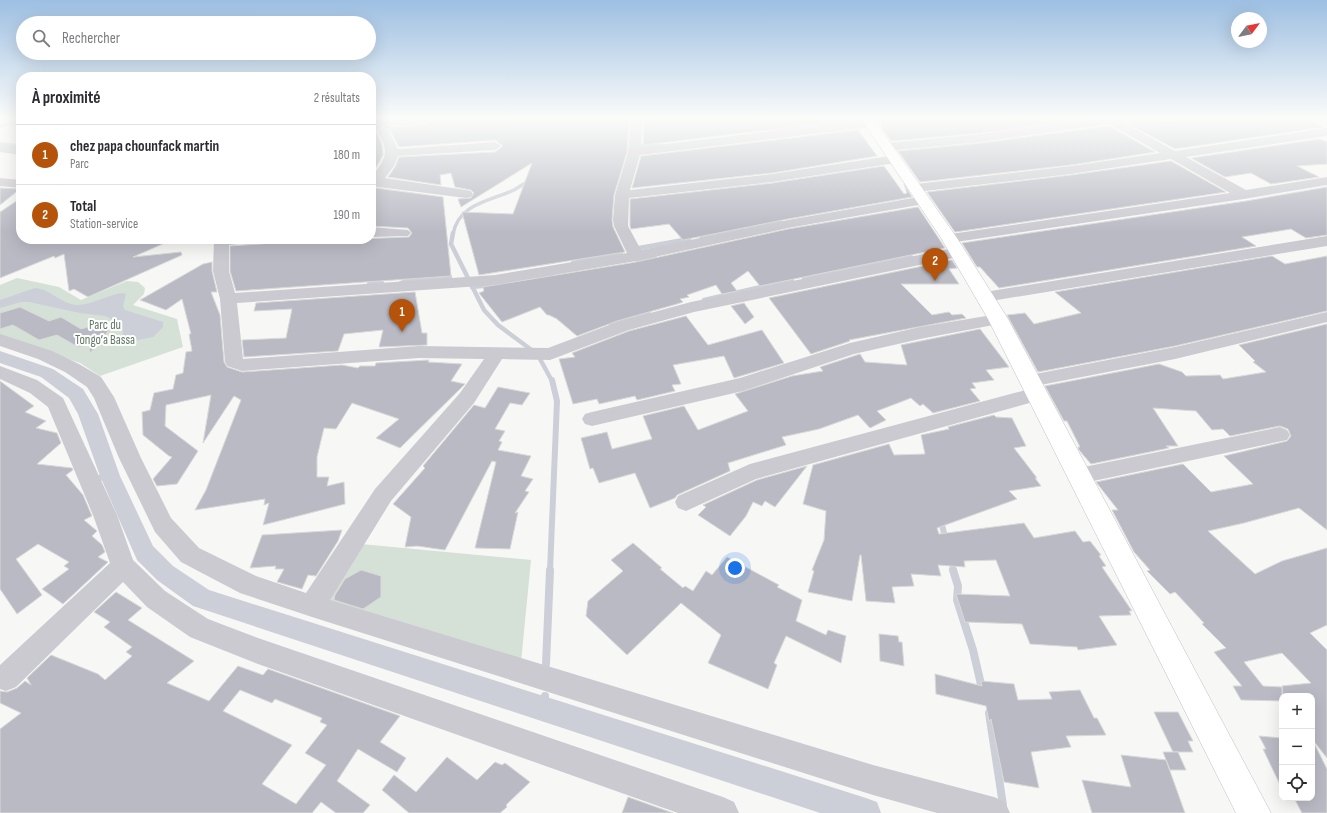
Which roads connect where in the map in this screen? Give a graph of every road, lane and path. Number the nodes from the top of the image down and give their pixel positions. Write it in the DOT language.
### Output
graph roads {
  1 [pos="391,156"];
  2 [pos="633,156"];
  3 [pos="878,156"];
  4 [pos="894,156"];
  5 [pos="1168,156"];
  6 [pos="1176,156"];
  7 [pos="1327,180"];
  8 [pos="0,182"];
  9 [pos="16,184"];
  10 [pos="466,194"];
  11 [pos="920,194"];
  12 [pos="622,195"];
  13 [pos="1244,195"];
  14 [pos="376,232"];
  15 [pos="403,233"];
  16 [pos="1327,241"];
  17 [pos="222,244"];
  18 [pos="953,245"];
  19 [pos="636,256"];
  20 [pos="985,297"];
  21 [pos="228,299"];
  22 [pos="1327,317"];
  23 [pos="998,319"];
  24 [pos="0,340"];
  25 [pos="497,353"];
  26 [pos="0,372"];
  27 [pos="1034,388"];
  28 [pos="592,419"];
  29 [pos="1280,435"];
  30 [pos="1079,476"];
  31 [pos="686,502"];
  32 [pos="123,566"];
  33 [pos="312,606"];
  34 [pos="6,678"];
  35 [pos="672,805"];
  36 [pos="723,813"];
  37 [pos="994,813"];
  38 [pos="1254,813"];
  1 -- 10 [label="street"];
  2 -- 12 [label="street"];
  3 -- 12 [label="street"];
  4 -- 11 [label="main road"];
  5 -- 11 [label="street"];
  6 -- 13 [label="street"];
  7 -- 13 [label="street"];
  8 -- 9 [label="street"];
  11 -- 18 [label="main road"];
  11 -- 19 [label="street"];
  12 -- 19 [label="street"];
  13 -- 18 [label="street"];
  14 -- 15 [label="street"];
  16 -- 20 [label="street"];
  17 -- 21 [label="street"];
  18 -- 20 [label="main road"];
  18 -- 25 [label="street"];
  19 -- 21 [label="street"];
  20 -- 23 [label="main road"];
  21 -- 25 [label="street"];
  22 -- 27 [label="street"];
  23 -- 27 [label="main road"];
  23 -- 28 [label="street"];
  24 -- 33 [label="street"];
  25 -- 33 [label="street"];
  26 -- 32 [label="street"];
  27 -- 30 [label="main road"];
  27 -- 31 [label="street"];
  29 -- 30 [label="street"];
  30 -- 38 [label="main road"];
  32 -- 34 [label="street"];
  32 -- 35 [label="street"];
  33 -- 37 [label="street"];
  35 -- 36 [label="street"];
}
